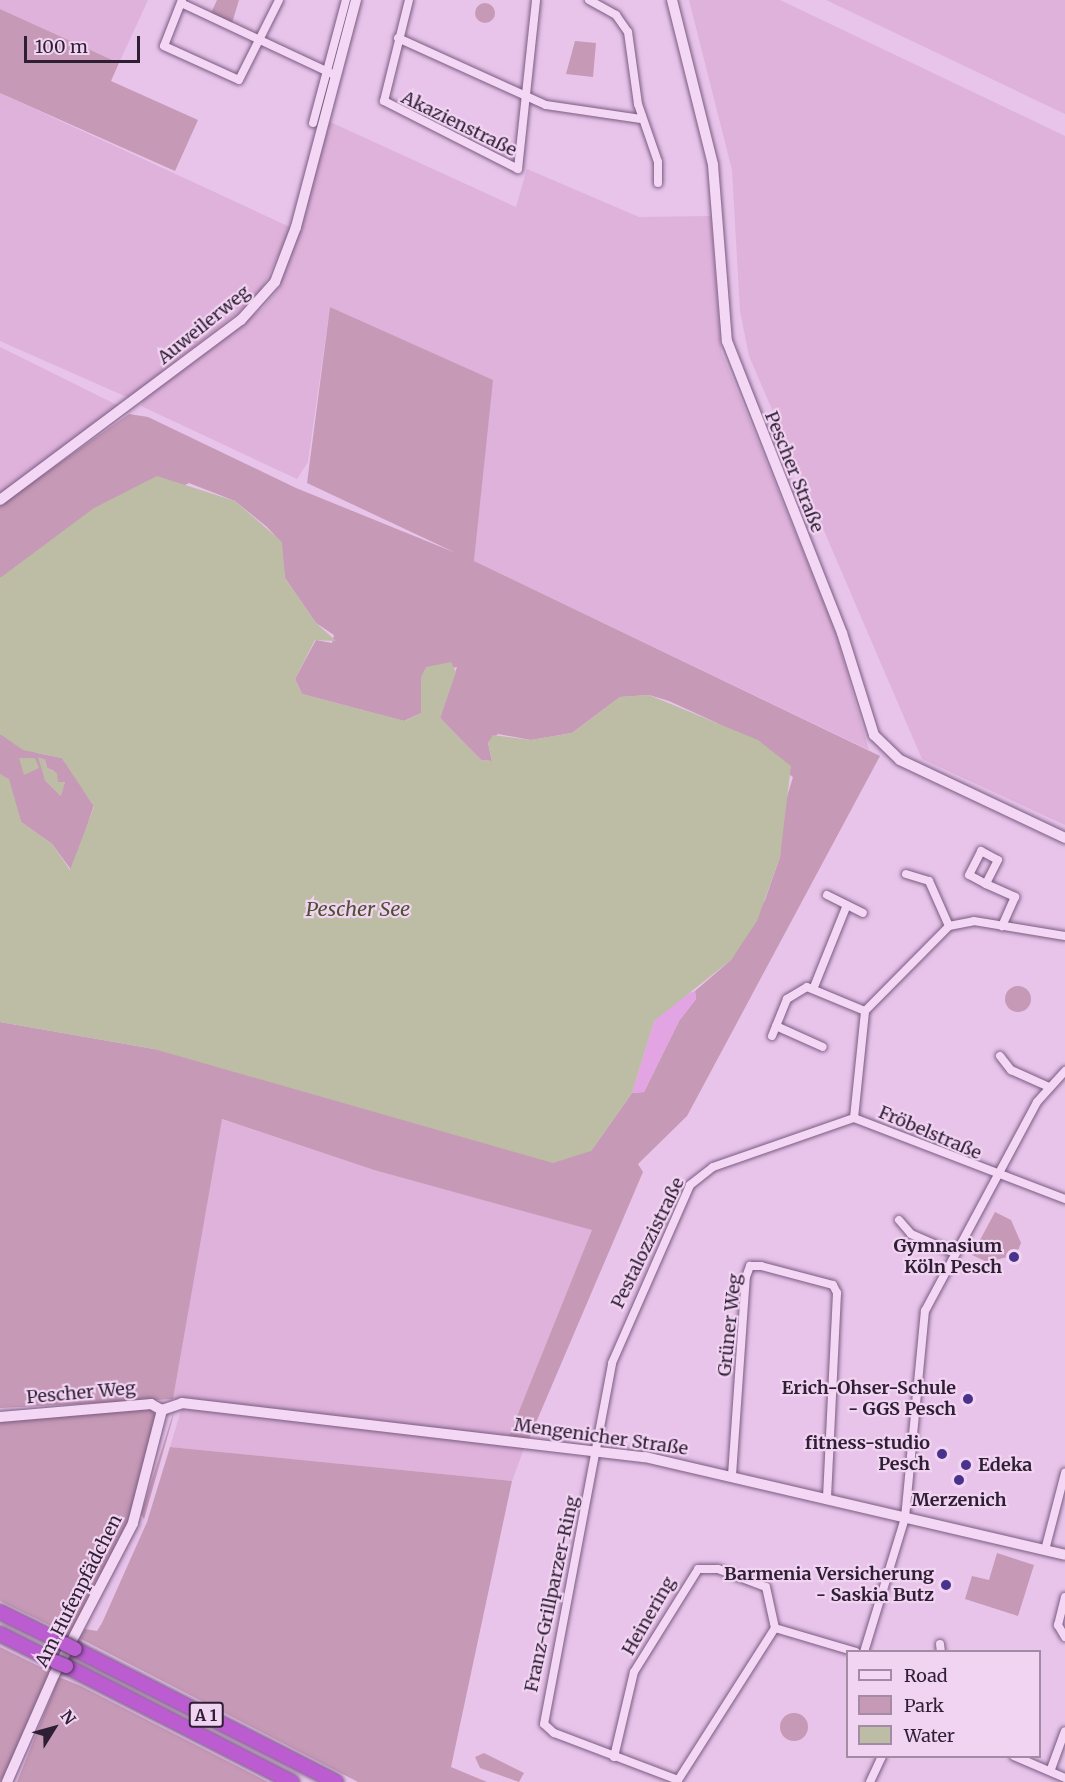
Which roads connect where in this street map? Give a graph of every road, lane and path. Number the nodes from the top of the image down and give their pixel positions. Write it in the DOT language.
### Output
graph roads {
  1 [pos="279,0"];
  2 [pos="346,0"];
  3 [pos="356,0"];
  4 [pos="409,0"];
  5 [pos="536,0"];
  6 [pos="589,0"];
  7 [pos="672,0"];
  8 [pos="181,2"];
  9 [pos="398,38"];
  10 [pos="260,41"];
  11 [pos="331,73"];
  12 [pos="525,96"];
  13 [pos="640,119"];
  14 [pos="313,123"];
  15 [pos="658,183"];
  16 [pos="0,500"];
  17 [pos="1065,838"];
  18 [pos="906,874"];
  19 [pos="986,884"];
  20 [pos="827,895"];
  21 [pos="847,905"];
  22 [pos="863,913"];
  23 [pos="949,926"];
  24 [pos="1002,926"];
  25 [pos="1065,936"];
  26 [pos="814,987"];
  27 [pos="865,1011"];
  28 [pos="776,1026"];
  29 [pos="772,1036"];
  30 [pos="823,1047"];
  31 [pos="1000,1056"];
  32 [pos="1065,1071"];
  33 [pos="1049,1087"];
  34 [pos="854,1118"];
  35 [pos="995,1176"];
  36 [pos="1065,1199"];
  37 [pos="899,1220"];
  38 [pos="954,1253"];
  39 [pos="162,1410"];
  40 [pos="0,1417"];
  41 [pos="597,1451"];
  42 [pos="1065,1473"];
  43 [pos="732,1475"];
  44 [pos="827,1498"];
  45 [pos="904,1518"];
  46 [pos="1045,1550"];
  47 [pos="1065,1555"];
  48 [pos="1065,1597"];
  49 [pos="0,1612"];
  50 [pos="775,1628"];
  51 [pos="0,1634"];
  52 [pos="1065,1637"];
  53 [pos="849,1650"];
  54 [pos="865,1650"];
  55 [pos="1065,1731"];
  56 [pos="614,1757"];
  57 [pos="881,1758"];
  58 [pos="1020,1758"];
  59 [pos="1051,1769"];
  60 [pos="1065,1778"];
  61 [pos="7,1782"];
  62 [pos="292,1782"];
  63 [pos="336,1782"];
  64 [pos="870,1782"];
  1 -- 10 [label="street"];
  2 -- 11 [label="street"];
  3 -- 11 [label="street, Auweilerweg"];
  4 -- 9 [label="street, Akazienstraße"];
  5 -- 12 [label="street"];
  6 -- 13 [label="street"];
  7 -- 17 [label="street, Pescher Straße"];
  8 -- 10 [label="street"];
  8 -- 10 [label="street"];
  9 -- 12 [label="street"];
  9 -- 12 [label="street, Akazienstraße"];
  10 -- 11 [label="street"];
  11 -- 14 [label="street"];
  11 -- 16 [label="street, Auweilerweg"];
  12 -- 13 [label="street"];
  13 -- 15 [label="street"];
  18 -- 23 [label="street"];
  19 -- 24 [label="street"];
  20 -- 21 [label="street"];
  21 -- 22 [label="street"];
  21 -- 26 [label="street"];
  23 -- 24 [label="street"];
  23 -- 27 [label="street"];
  24 -- 25 [label="street"];
  26 -- 27 [label="street"];
  26 -- 28 [label="street"];
  27 -- 34 [label="street, Fröbelstraße"];
  28 -- 29 [label="street"];
  28 -- 30 [label="street"];
  31 -- 33 [label="street"];
  32 -- 33 [label="street"];
  33 -- 35 [label="street"];
  34 -- 35 [label="street, Fröbelstraße"];
  34 -- 41 [label="street, Pestalozzistraße"];
  35 -- 36 [label="street, Fröbelstraße"];
  35 -- 38 [label="street"];
  37 -- 38 [label="street"];
  38 -- 45 [label="street"];
  39 -- 40 [label="street, Pescher Weg"];
  39 -- 41 [label="street, Mengenicher Straße"];
  39 -- 61 [label="street, Am Hufenpfädchen"];
  41 -- 43 [label="street, Mengenicher Straße"];
  41 -- 56 [label="street, Franz-Grillparzer-Ring"];
  42 -- 46 [label="street"];
  43 -- 44 [label="street, Mengenicher Straße"];
  43 -- 44 [label="street, Grüner Weg"];
  44 -- 45 [label="street, Mengenicher Straße"];
  45 -- 46 [label="street, Mengenicher Straße"];
  45 -- 54 [label="street"];
  46 -- 47 [label="street, Mengenicher Straße"];
  48 -- 52 [label="street"];
  49 -- 63 [label="highway, A 1"];
  50 -- 53 [label="street"];
  50 -- 56 [label="street"];
  50 -- 56 [label="street, Heinering"];
  51 -- 62 [label="highway, A 1"];
  55 -- 59 [label="street"];
  57 -- 64 [label="street"];
  58 -- 59 [label="street"];
  59 -- 60 [label="street"];
}
